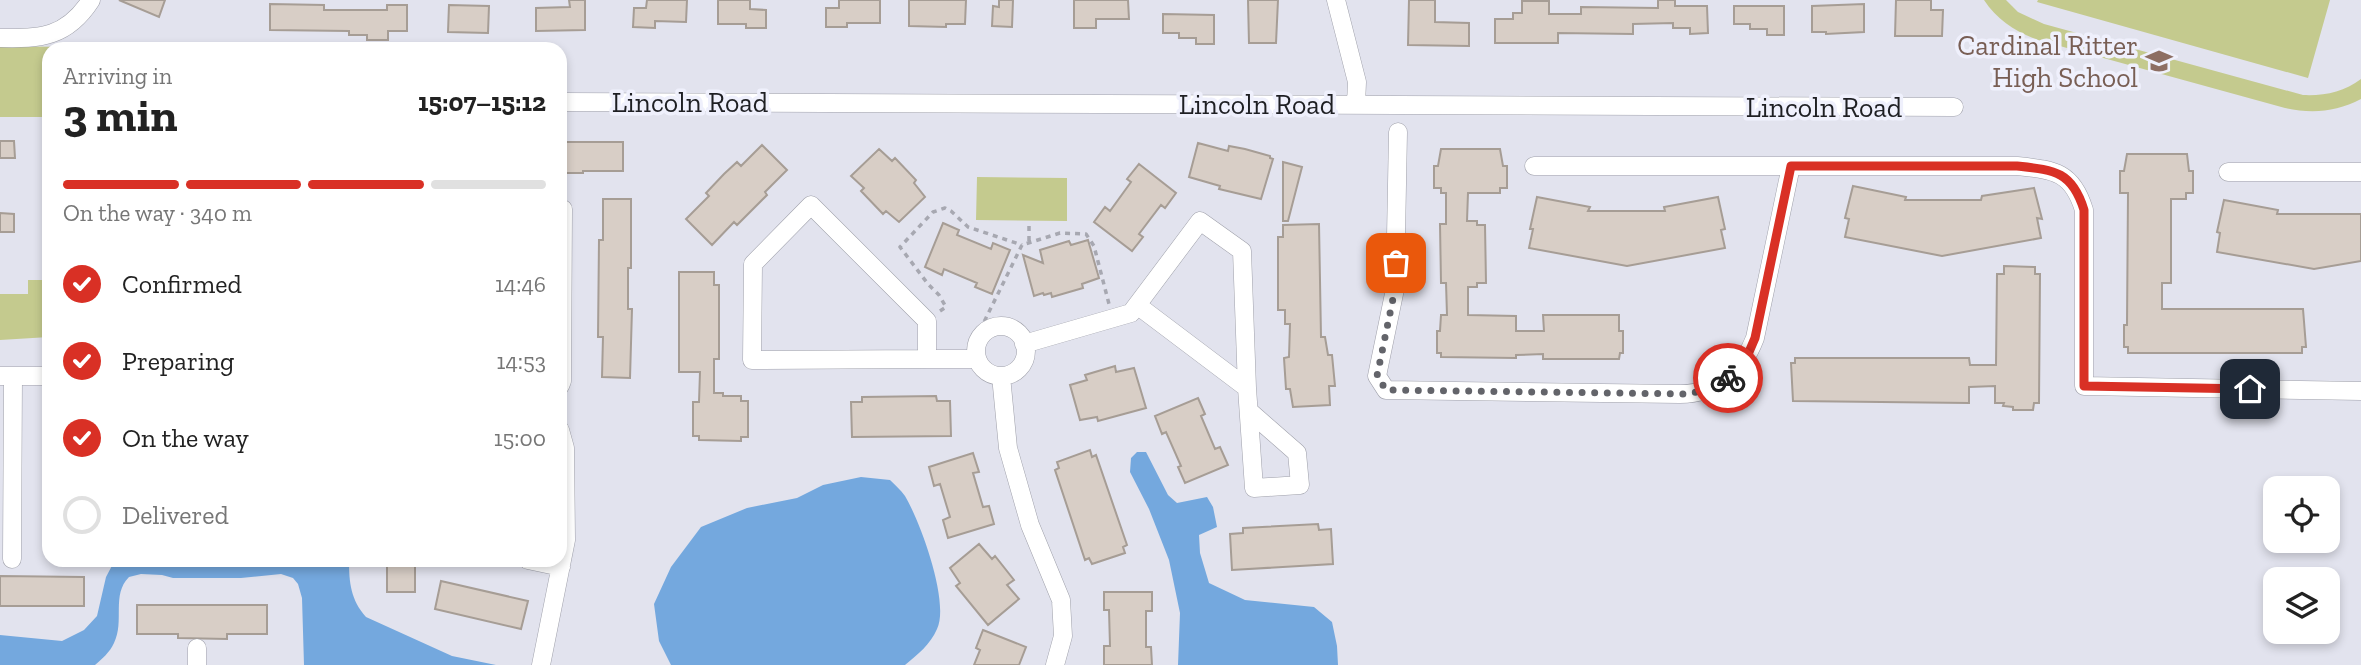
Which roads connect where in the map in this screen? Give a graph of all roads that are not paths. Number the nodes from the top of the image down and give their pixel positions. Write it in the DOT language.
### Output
graph roads {
  1 [pos="91,0"];
  2 [pos="1336,0"];
  3 [pos="0,38"];
  4 [pos="567,102"];
  5 [pos="1356,104"];
  6 [pos="1954,107"];
  7 [pos="1398,132"];
  8 [pos="1534,166"];
  9 [pos="1791,166"];
  10 [pos="2228,172"];
  11 [pos="2361,172"];
  12 [pos="1137,305"];
  13 [pos="1024,344"];
  14 [pos="927,359"];
  15 [pos="977,359"];
  16 [pos="7,376"];
  17 [pos="42,376"];
  18 [pos="1001,376"];
  19 [pos="1247,388"];
  20 [pos="2361,391"];
  21 [pos="1249,411"];
  22 [pos="12,559"];
  23 [pos="561,567"];
  24 [pos="541,665"];
  25 [pos="1055,665"];
  1 -- 3 [label="street"];
  2 -- 5 [label="street"];
  4 -- 5 [label="street, Lincoln Road"];
  5 -- 6 [label="street, Lincoln Road"];
  7 -- 9 [label="street"];
  8 -- 9 [label="street"];
  9 -- 20 [label="street"];
  10 -- 11 [label="street"];
  12 -- 13 [label="street"];
  12 -- 19 [label="street"];
  12 -- 19 [label="street"];
  13 -- 15 [label="street"];
  13 -- 18 [label="street"];
  14 -- 14 [label="street"];
  14 -- 15 [label="street"];
  15 -- 18 [label="street"];
  16 -- 17 [label="street"];
  16 -- 22 [label="street"];
  18 -- 25 [label="street"];
  19 -- 21 [label="street"];
  21 -- 21 [label="street"];
  23 -- 24 [label="street"];
}
